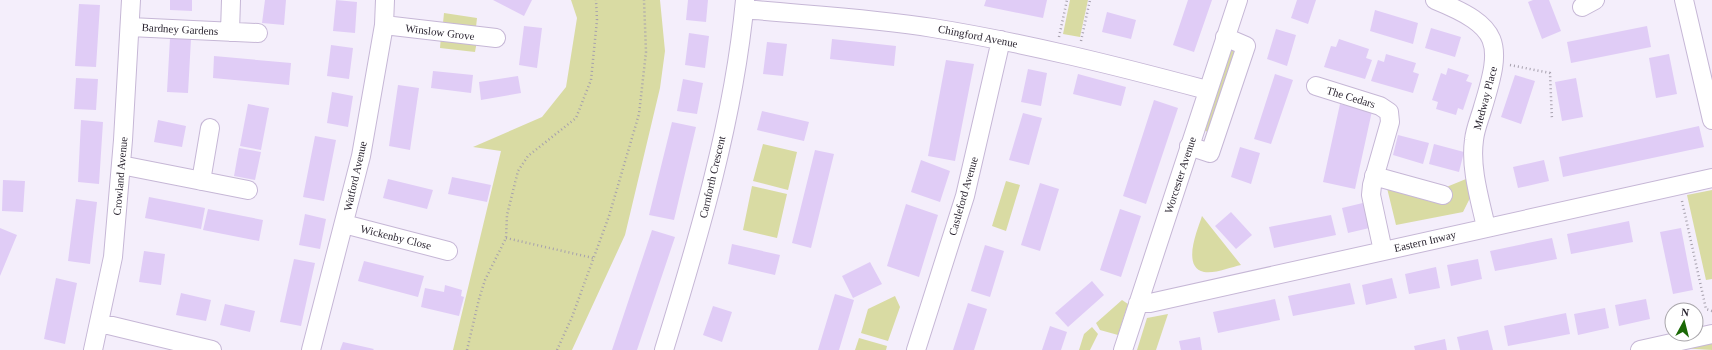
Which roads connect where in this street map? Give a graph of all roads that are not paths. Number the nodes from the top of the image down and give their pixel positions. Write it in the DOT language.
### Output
graph roads {
  1 [pos="131,0"];
  2 [pos="232,0"];
  3 [pos="385,0"];
  4 [pos="1238,0"];
  5 [pos="1436,0"];
  6 [pos="1685,1"];
  7 [pos="744,5"];
  8 [pos="384,25"];
  9 [pos="130,27"];
  10 [pos="230,32"];
  11 [pos="258,33"];
  12 [pos="496,38"];
  13 [pos="1225,38"];
  14 [pos="1002,40"];
  15 [pos="1316,86"];
  16 [pos="1207,90"];
  17 [pos="1712,120"];
  18 [pos="210,128"];
  19 [pos="1189,146"];
  20 [pos="121,165"];
  21 [pos="1374,176"];
  22 [pos="1712,178"];
  23 [pos="201,181"];
  24 [pos="248,190"];
  25 [pos="1443,195"];
  26 [pos="344,224"];
  27 [pos="1486,228"];
  28 [pos="448,251"];
  29 [pos="1383,251"];
  30 [pos="1138,303"];
  31 [pos="100,323"];
  32 [pos="1712,334"];
  33 [pos="93,350"];
  34 [pos="212,350"];
  35 [pos="311,350"];
  36 [pos="664,350"];
  37 [pos="916,350"];
  38 [pos="1123,350"];
  39 [pos="1640,350"];
  1 -- 9 [label="street, Crowland Avenue"];
  2 -- 10 [label="street, Bardney Gardens"];
  3 -- 8 [label="street, Watford Avenue"];
  4 -- 13 [label="street, Worcester Avenue"];
  5 -- 27 [label="street, Medway Place"];
  6 -- 17 [label="street"];
  7 -- 14 [label="street, Chingford Avenue"];
  7 -- 36 [label="street, Carnforth Crescent"];
  8 -- 12 [label="street, Winslow Grove"];
  8 -- 26 [label="street, Watford Avenue"];
  9 -- 10 [label="street, Bardney Gardens"];
  9 -- 20 [label="street, Crowland Avenue"];
  10 -- 11 [label="street, Bardney Gardens"];
  13 -- 16 [label="street, Worcester Avenue"];
  13 -- 19 [label="street"];
  14 -- 16 [label="street, Chingford Avenue"];
  14 -- 37 [label="street, Castleford Avenue"];
  15 -- 21 [label="street, The Cedars"];
  16 -- 19 [label="street, Worcester Avenue"];
  18 -- 23 [label="street"];
  19 -- 30 [label="street, Worcester Avenue"];
  20 -- 23 [label="street"];
  20 -- 31 [label="street, Crowland Avenue"];
  21 -- 25 [label="street"];
  21 -- 29 [label="street, The Cedars"];
  22 -- 27 [label="street, Eastern Inway"];
  23 -- 24 [label="street"];
  26 -- 28 [label="street, Wickenby Close"];
  26 -- 35 [label="street, Watford Avenue"];
  27 -- 29 [label="street, Eastern Inway"];
  29 -- 30 [label="street, Eastern Inway"];
  30 -- 38 [label="street, Worcester Avenue"];
  31 -- 33 [label="street, Crowland Avenue"];
  31 -- 34 [label="street"];
  32 -- 39 [label="street"];
}
